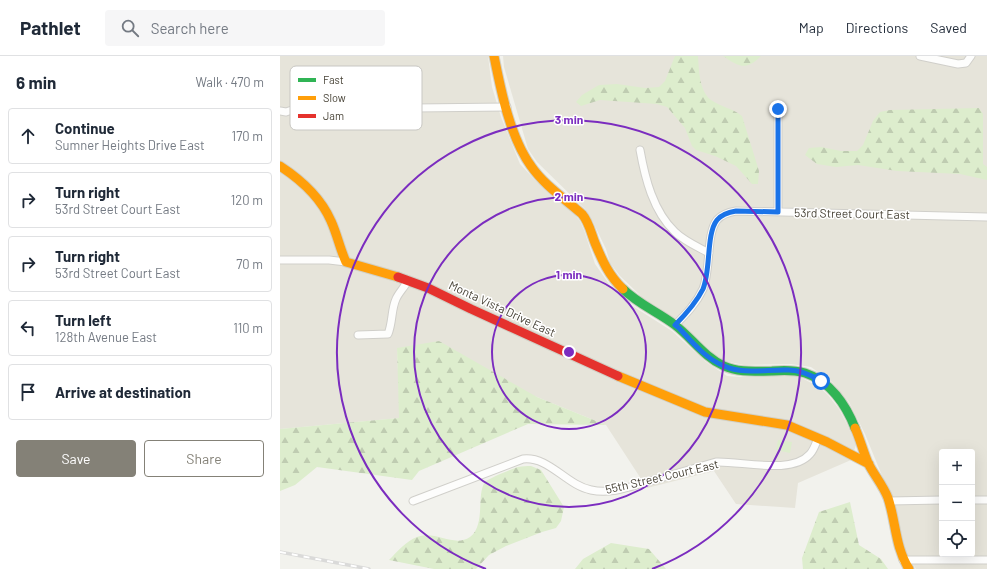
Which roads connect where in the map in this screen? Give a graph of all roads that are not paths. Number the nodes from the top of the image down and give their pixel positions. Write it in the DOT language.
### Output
graph roads {
  1 [pos="494,56"];
  2 [pos="920,56"];
  3 [pos="971,56"];
  4 [pos="507,107"];
  5 [pos="422,108"];
  6 [pos="778,109"];
  7 [pos="640,150"];
  8 [pos="280,166"];
  9 [pos="778,212"];
  10 [pos="987,217"];
  11 [pos="709,253"];
  12 [pos="280,260"];
  13 [pos="346,262"];
  14 [pos="408,280"];
  15 [pos="675,325"];
  16 [pos="358,335"];
  17 [pos="818,438"];
  18 [pos="869,464"];
  19 [pos="939,500"];
  20 [pos="975,500"];
  21 [pos="987,500"];
  22 [pos="413,501"];
  23 [pos="889,501"];
  24 [pos="903,560"];
  25 [pos="987,560"];
  26 [pos="909,569"];
  1 -- 4 [label="street"];
  2 -- 3 [label="street"];
  4 -- 5 [label="street"];
  4 -- 15 [label="street"];
  6 -- 9 [label="street"];
  7 -- 11 [label="street"];
  8 -- 13 [label="street"];
  9 -- 10 [label="street, 53rd Street Court East"];
  9 -- 11 [label="street, 53rd Street Court East"];
  11 -- 15 [label="street, 53rd Street Court East"];
  12 -- 13 [label="street"];
  13 -- 14 [label="street, Monta Vista Drive East"];
  14 -- 16 [label="street"];
  14 -- 17 [label="street, Monta Vista Drive East"];
  15 -- 18 [label="street"];
  17 -- 18 [label="street, Monta Vista Drive East"];
  17 -- 22 [label="street, 55th Street Court East"];
  18 -- 23 [label="street"];
  19 -- 23 [label="street"];
  20 -- 21 [label="street"];
  23 -- 24 [label="street"];
  24 -- 25 [label="street"];
  24 -- 26 [label="street"];
}
